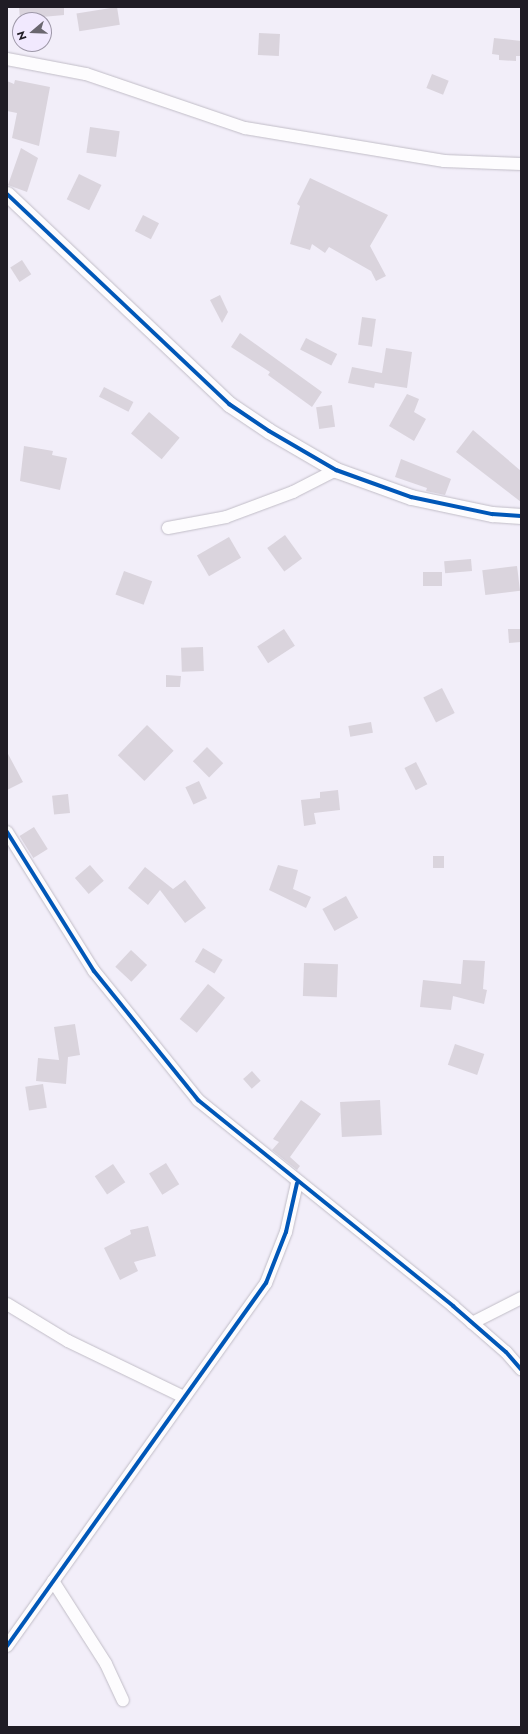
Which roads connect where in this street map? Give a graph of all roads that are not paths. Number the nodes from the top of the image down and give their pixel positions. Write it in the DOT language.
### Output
graph roads {
  1 [pos="7,59"];
  2 [pos="521,164"];
  3 [pos="7,194"];
  4 [pos="336,470"];
  5 [pos="521,516"];
  6 [pos="168,528"];
  7 [pos="7,832"];
  8 [pos="297,1183"];
  9 [pos="521,1298"];
  10 [pos="7,1304"];
  11 [pos="472,1322"];
  12 [pos="521,1369"];
  13 [pos="184,1397"];
  14 [pos="53,1581"];
  15 [pos="7,1646"];
  16 [pos="122,1700"];
  1 -- 2 [label="street"];
  3 -- 4 [label="street"];
  4 -- 5 [label="street"];
  4 -- 6 [label="street"];
  7 -- 8 [label="street"];
  8 -- 11 [label="street"];
  8 -- 13 [label="street"];
  9 -- 11 [label="street"];
  10 -- 13 [label="street"];
  11 -- 12 [label="street"];
  13 -- 14 [label="street"];
  14 -- 15 [label="street"];
  14 -- 16 [label="street"];
}
